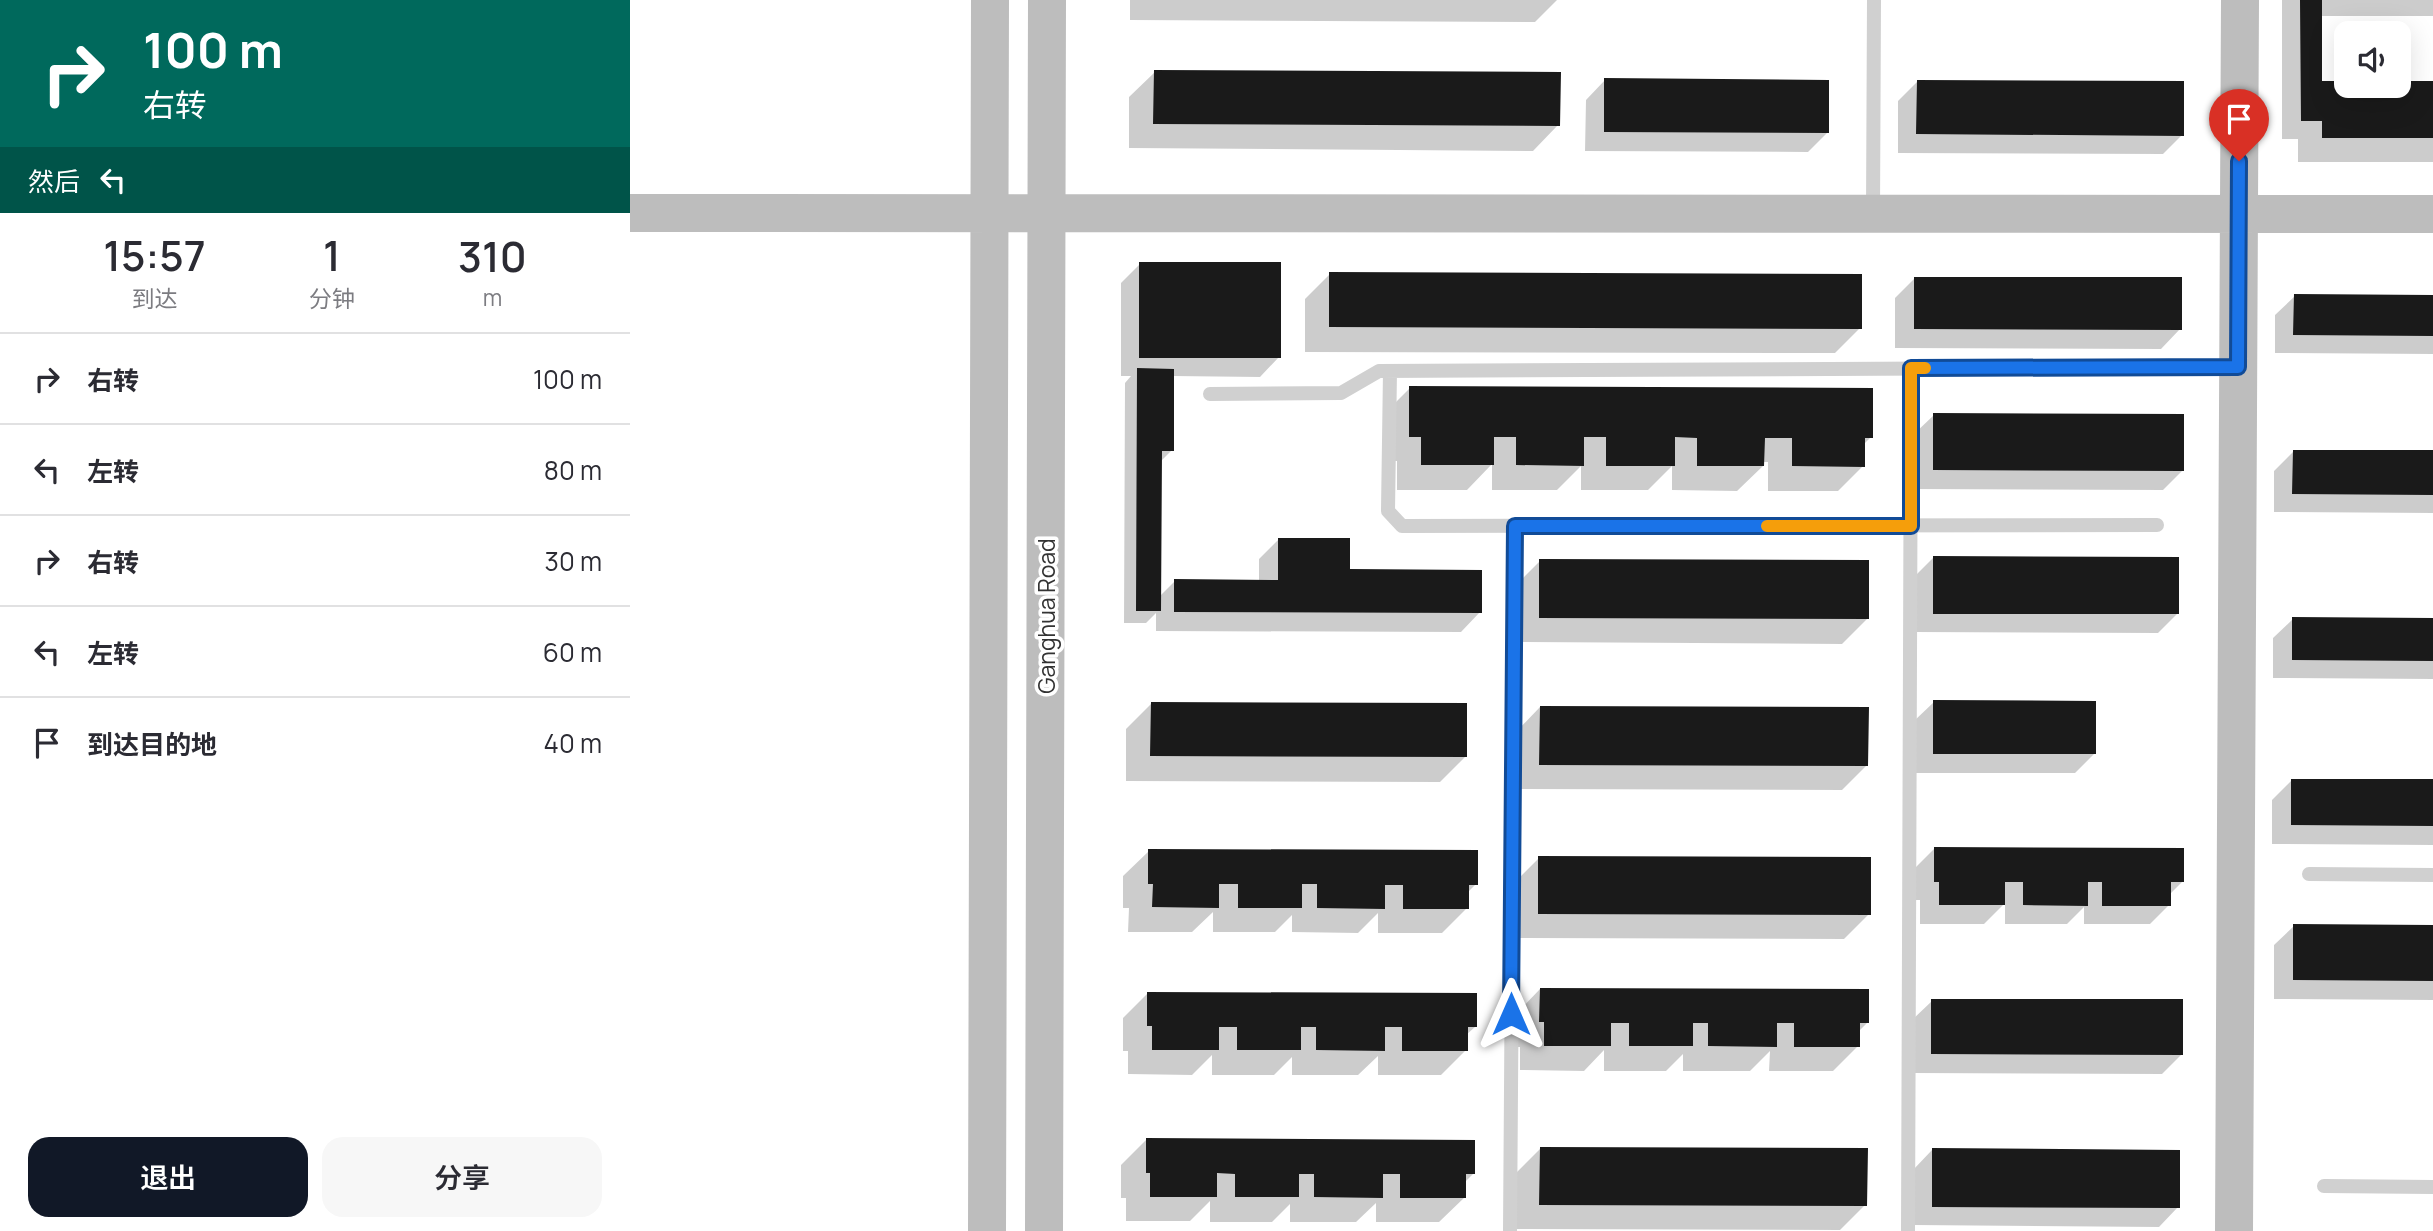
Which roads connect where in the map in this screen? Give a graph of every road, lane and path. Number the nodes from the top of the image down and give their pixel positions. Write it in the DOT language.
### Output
graph roads {
  1 [pos="990,0"];
  2 [pos="1048,0"];
  3 [pos="1874,0"];
  4 [pos="2240,0"];
  5 [pos="630,213"];
  6 [pos="990,214"];
  7 [pos="1047,214"];
  8 [pos="1874,214"];
  9 [pos="2239,214"];
  10 [pos="2433,214"];
  11 [pos="2238,367"];
  12 [pos="1911,368"];
  13 [pos="1390,371"];
  14 [pos="1210,394"];
  15 [pos="2157,525"];
  16 [pos="1515,526"];
  17 [pos="1911,526"];
  18 [pos="2309,874"];
  19 [pos="2433,875"];
  20 [pos="2324,1186"];
  21 [pos="2433,1187"];
  22 [pos="987,1231"];
  23 [pos="1044,1231"];
  24 [pos="1510,1231"];
  25 [pos="1908,1231"];
  26 [pos="2234,1231"];
  1 -- 6 [label="street"];
  2 -- 7 [label="street, Ganghua Road"];
  3 -- 8 [label="lane"];
  4 -- 9 [label="street"];
  5 -- 6 [label="street"];
  6 -- 7 [label="street"];
  6 -- 22 [label="street"];
  7 -- 8 [label="street"];
  7 -- 23 [label="street, Ganghua Road"];
  8 -- 9 [label="street"];
  9 -- 10 [label="street"];
  9 -- 11 [label="street"];
  11 -- 12 [label="lane"];
  11 -- 26 [label="street"];
  12 -- 13 [label="lane"];
  12 -- 17 [label="lane"];
  13 -- 14 [label="lane"];
  13 -- 16 [label="lane"];
  15 -- 17 [label="lane"];
  16 -- 17 [label="lane"];
  16 -- 24 [label="lane"];
  17 -- 25 [label="lane"];
  18 -- 19 [label="lane"];
  20 -- 21 [label="lane"];
}
